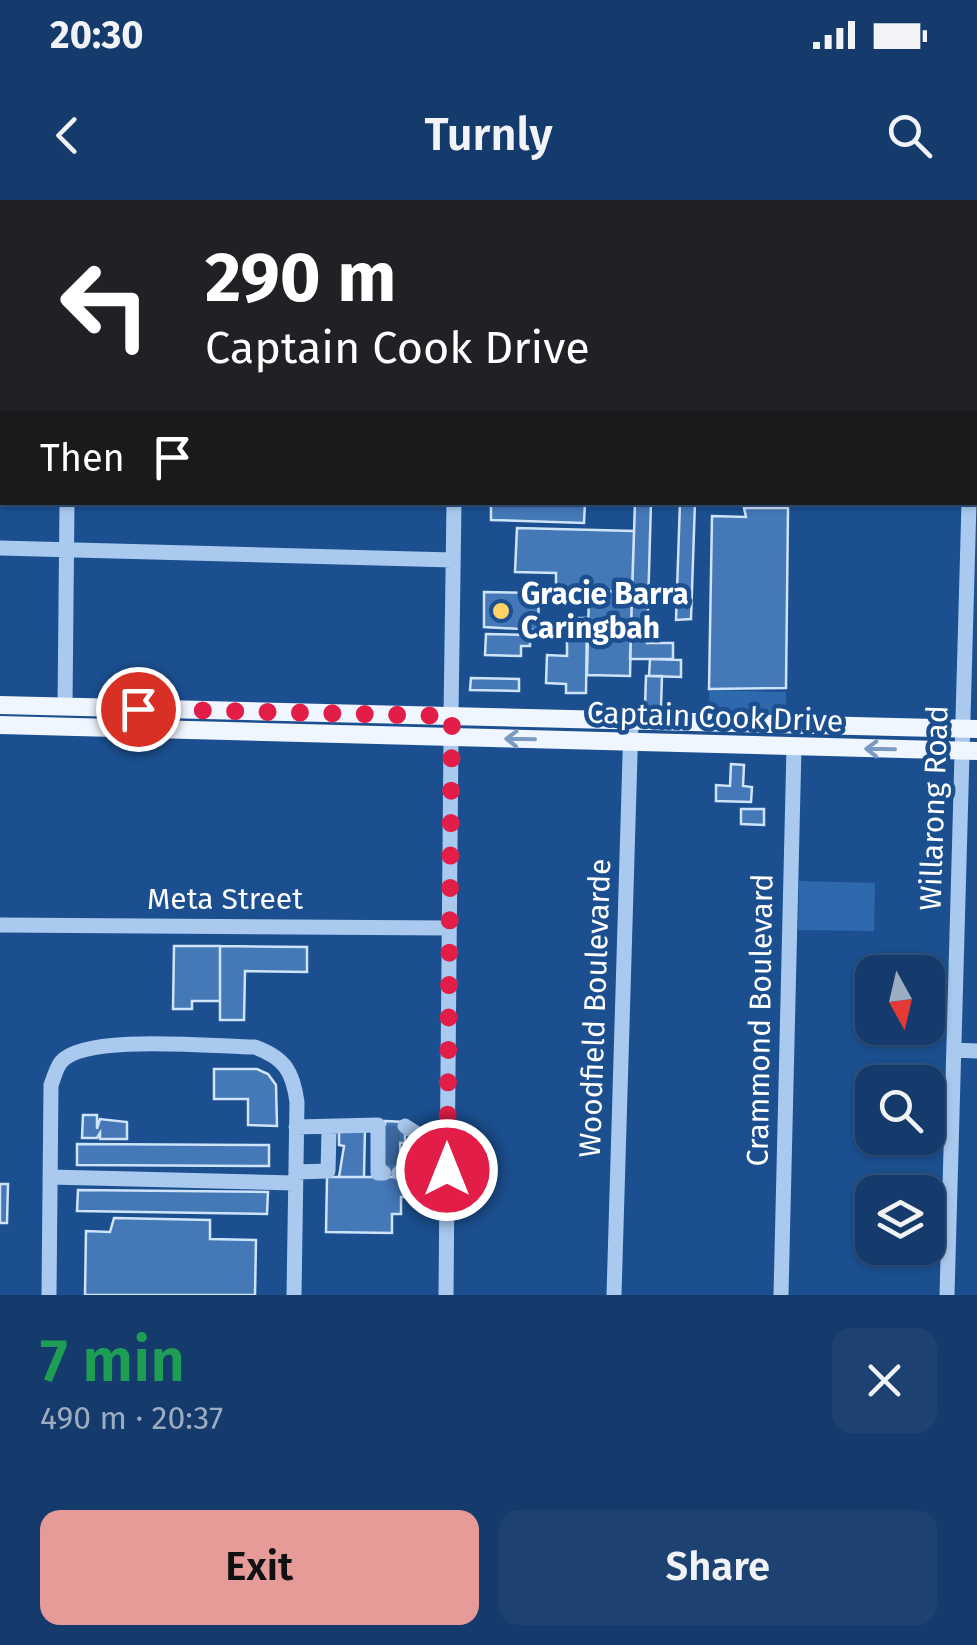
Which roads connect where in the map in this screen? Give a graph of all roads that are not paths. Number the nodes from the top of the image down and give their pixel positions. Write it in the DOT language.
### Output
graph roads {
  1 [pos="67,505"];
  2 [pos="454,505"];
  3 [pos="970,505"];
  4 [pos="0,548"];
  5 [pos="66,549"];
  6 [pos="453,560"];
  7 [pos="0,704"];
  8 [pos="65,707"];
  9 [pos="452,716"];
  10 [pos="631,722"];
  11 [pos="0,725"];
  12 [pos="67,726"];
  13 [pos="971,729"];
  14 [pos="451,737"];
  15 [pos="630,742"];
  16 [pos="794,747"];
  17 [pos="970,751"];
  18 [pos="959,902"];
  19 [pos="977,903"];
  20 [pos="0,924"];
  21 [pos="449,928"];
  22 [pos="958,943"];
  23 [pos="977,944"];
  24 [pos="955,1050"];
  25 [pos="977,1051"];
  26 [pos="296,1127"];
  27 [pos="330,1131"];
  28 [pos="447,1170"];
  29 [pos="50,1177"];
  30 [pos="296,1177"];
  31 [pos="49,1295"];
  32 [pos="294,1295"];
  33 [pos="446,1295"];
  34 [pos="614,1295"];
  35 [pos="781,1295"];
  36 [pos="948,1295"];
  1 -- 5 [label="street"];
  2 -- 6 [label="street"];
  3 -- 13 [label="street, Willarong Road"];
  4 -- 5 [label="street"];
  5 -- 6 [label="street"];
  5 -- 8 [label="street"];
  6 -- 9 [label="street"];
  7 -- 8 [label="main road, Captain Cook Drive"];
  8 -- 9 [label="main road, Captain Cook Drive"];
  8 -- 12 [label="main road"];
  9 -- 10 [label="main road, Captain Cook Drive"];
  9 -- 14 [label="main road"];
  10 -- 13 [label="main road, Captain Cook Drive"];
  10 -- 15 [label="street, Woodfield Boulevarde"];
  11 -- 12 [label="main road, Captain Cook Drive"];
  12 -- 14 [label="main road, Captain Cook Drive"];
  13 -- 17 [label="street, Willarong Road"];
  15 -- 14 [label="main road, Captain Cook Drive, one-way"];
  14 -- 21 [label="street"];
  15 -- 16 [label="main road, Captain Cook Drive"];
  15 -- 34 [label="street, Woodfield Boulevarde"];
  17 -- 16 [label="main road, Captain Cook Drive, one-way"];
  16 -- 35 [label="street, Crammond Boulevard"];
  17 -- 18 [label="street, Willarong Road"];
  18 -- 19 [label="street"];
  18 -- 22 [label="street, Willarong Road"];
  20 -- 21 [label="street, Meta Street"];
  21 -- 28 [label="street"];
  22 -- 23 [label="street"];
  22 -- 24 [label="street, Willarong Road"];
  24 -- 25 [label="street"];
  24 -- 36 [label="street, Willarong Road"];
  26 -- 28 [label="street"];
  26 -- 29 [label="street"];
  26 -- 30 [label="street"];
  27 -- 30 [label="street"];
  28 -- 33 [label="street"];
  29 -- 30 [label="street"];
  29 -- 31 [label="street"];
  30 -- 32 [label="street"];
}
